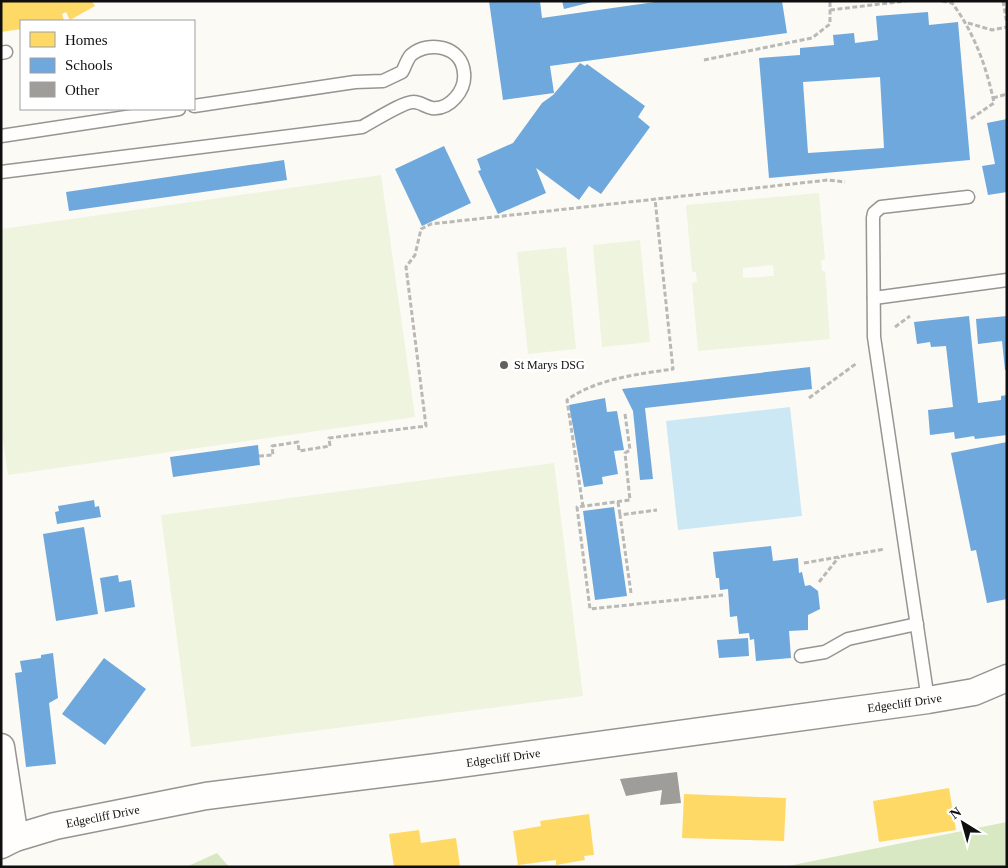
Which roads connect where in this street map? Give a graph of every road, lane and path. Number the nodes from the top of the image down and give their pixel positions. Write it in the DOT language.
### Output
graph roads {
  1 [pos="830,1"];
  2 [pos="906,1"];
  3 [pos="942,1"];
  4 [pos="1003,1"];
  5 [pos="830,10"];
  6 [pos="968,23"];
  7 [pos="1007,26"];
  8 [pos="704,60"];
  9 [pos="1007,94"];
  10 [pos="993,98"];
  11 [pos="195,106"];
  12 [pos="172,110"];
  13 [pos="969,120"];
  14 [pos="1,136"];
  15 [pos="1,172"];
  16 [pos="844,182"];
  17 [pos="968,198"];
  18 [pos="655,199"];
  19 [pos="1007,280"];
  20 [pos="874,298"];
  21 [pos="918,315"];
  22 [pos="893,332"];
  23 [pos="862,361"];
  24 [pos="809,398"];
  25 [pos="625,414"];
  26 [pos="259,456"];
  27 [pos="618,502"];
  28 [pos="584,507"];
  29 [pos="656,510"];
  30 [pos="620,514"];
  31 [pos="905,546"];
  32 [pos="839,557"];
  33 [pos="804,562"];
  34 [pos="819,582"];
  35 [pos="631,593"];
  36 [pos="723,595"];
  37 [pos="916,624"];
  38 [pos="801,656"];
  39 [pos="1007,678"];
  40 [pos="928,700"];
  41 [pos="1,747"];
  42 [pos="8,842"];
  1 -- 5 [label="path"];
  2 -- 5 [label="path"];
  3 -- 6 [label="path"];
  4 -- 7 [label="path"];
  5 -- 8 [label="path"];
  6 -- 7 [label="path"];
  6 -- 10 [label="path"];
  9 -- 10 [label="path"];
  10 -- 13 [label="path"];
  11 -- 15 [label="lane"];
  12 -- 14 [label="lane"];
  16 -- 18 [label="path"];
  17 -- 20 [label="lane"];
  18 -- 26 [label="path"];
  18 -- 28 [label="path"];
  19 -- 20 [label="lane"];
  20 -- 31 [label="lane"];
  21 -- 22 [label="path"];
  23 -- 24 [label="path"];
  25 -- 27 [label="path"];
  27 -- 28 [label="path"];
  27 -- 30 [label="path"];
  28 -- 36 [label="path"];
  29 -- 30 [label="path"];
  30 -- 35 [label="path"];
  31 -- 32 [label="path"];
  31 -- 37 [label="lane"];
  32 -- 33 [label="path"];
  32 -- 34 [label="path"];
  37 -- 38 [label="lane"];
  37 -- 40 [label="lane"];
  39 -- 40 [label="street, Edgecliff Drive"];
  40 -- 42 [label="street, Edgecliff Drive"];
  41 -- 42 [label="street"];
}
